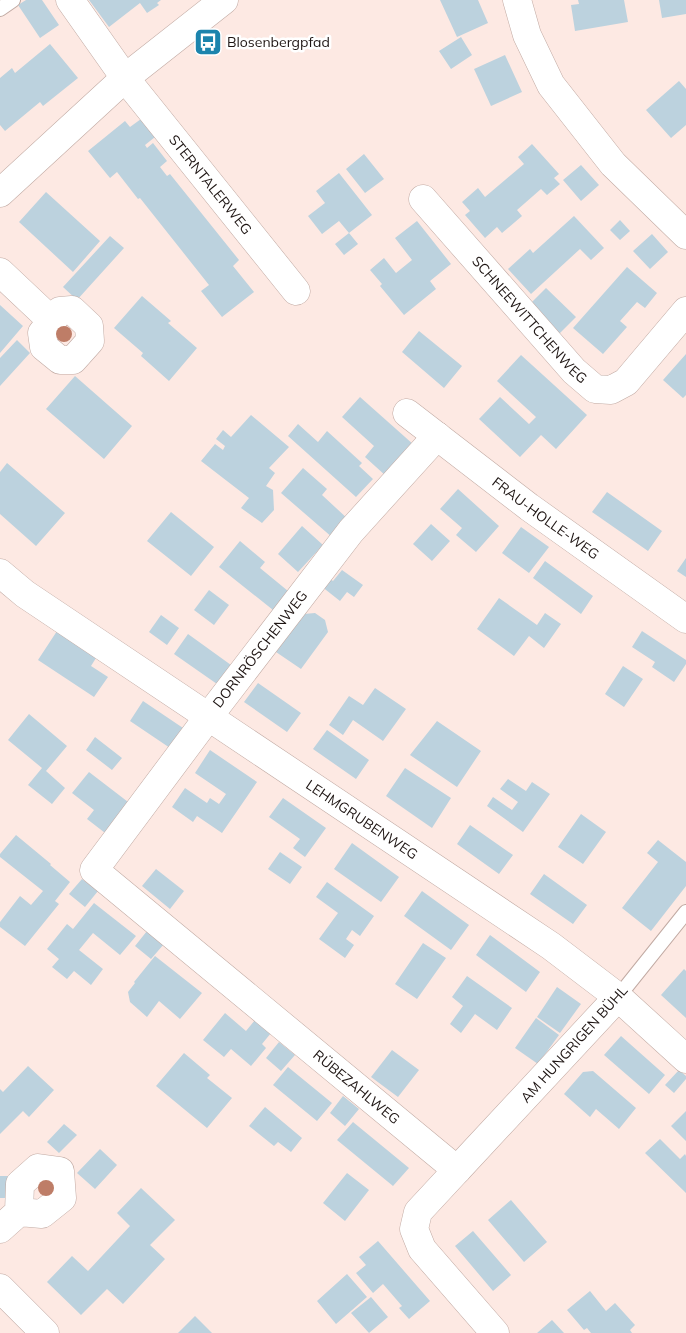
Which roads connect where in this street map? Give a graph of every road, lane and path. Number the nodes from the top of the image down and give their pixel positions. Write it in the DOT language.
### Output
graph roads {
  1 [pos="13,0"];
  2 [pos="70,0"];
  3 [pos="224,0"];
  4 [pos="517,0"];
  5 [pos="0,9"];
  6 [pos="125,78"];
  7 [pos="0,194"];
  8 [pos="423,199"];
  9 [pos="686,235"];
  10 [pos="0,272"];
  11 [pos="296,291"];
  12 [pos="686,311"];
  13 [pos="52,321"];
  14 [pos="407,413"];
  15 [pos="438,436"];
  16 [pos="0,573"];
  17 [pos="686,620"];
  18 [pos="209,716"];
  19 [pos="94,870"];
  20 [pos="686,912"];
  21 [pos="618,997"];
  22 [pos="686,1059"];
  23 [pos="457,1170"];
  24 [pos="0,1288"];
  25 [pos="45,1333"];
  26 [pos="496,1333"];
  1 -- 5 [label="lane"];
  2 -- 6 [label="street, STERNTALERWEG"];
  3 -- 6 [label="street"];
  4 -- 9 [label="street"];
  6 -- 7 [label="street"];
  6 -- 11 [label="street, STERNTALERWEG"];
  8 -- 12 [label="street, SCHNEEWITTCHENWEG"];
  10 -- 13 [label="street"];
  14 -- 15 [label="street, FRAU-HOLLE-WEG"];
  15 -- 17 [label="street, FRAU-HOLLE-WEG"];
  15 -- 18 [label="street, DORNRÖSCHENWEG"];
  16 -- 18 [label="street, LEHMGRUBENWEG"];
  18 -- 19 [label="street, DORNRÖSCHENWEG"];
  18 -- 21 [label="street, LEHMGRUBENWEG"];
  19 -- 23 [label="street, RÜBEZAHLWEG"];
  20 -- 21 [label="lane, AM HUNGRIGEN BÜHL"];
  21 -- 22 [label="street, LEHMGRUBENWEG"];
  21 -- 23 [label="street, AM HUNGRIGEN BÜHL"];
  23 -- 26 [label="street"];
  24 -- 25 [label="street"];
}
